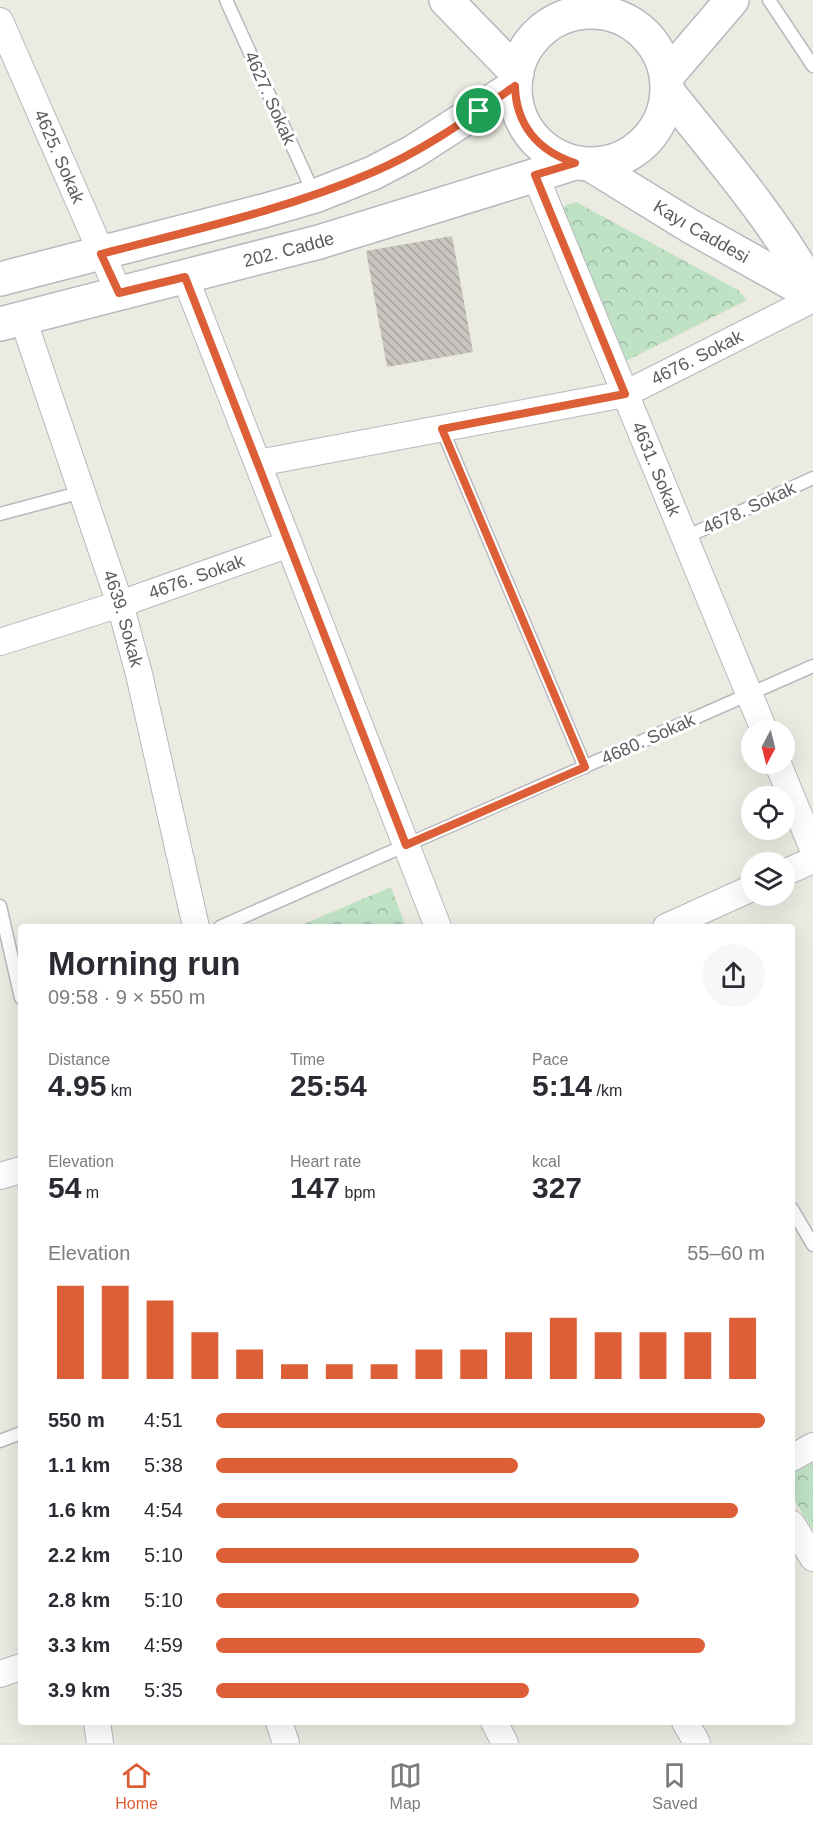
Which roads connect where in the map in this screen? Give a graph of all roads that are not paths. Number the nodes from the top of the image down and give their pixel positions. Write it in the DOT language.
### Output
graph roads {
  1 [pos="226,0"];
  2 [pos="446,0"];
  3 [pos="732,0"];
  4 [pos="769,0"];
  5 [pos="591,6"];
  6 [pos="0,21"];
  7 [pos="813,66"];
  8 [pos="516,79"];
  9 [pos="667,84"];
  10 [pos="583,164"];
  11 [pos="535,175"];
  12 [pos="315,196"];
  13 [pos="101,254"];
  14 [pos="185,277"];
  15 [pos="0,279"];
  16 [pos="813,290"];
  17 [pos="119,293"];
  18 [pos="813,297"];
  19 [pos="11,321"];
  20 [pos="625,394"];
  21 [pos="442,429"];
  22 [pos="258,464"];
  23 [pos="812,482"];
  24 [pos="82,492"];
  25 [pos="0,514"];
  26 [pos="684,538"];
  27 [pos="289,544"];
  28 [pos="120,604"];
  29 [pos="0,642"];
  30 [pos="813,666"];
  31 [pos="749,694"];
  32 [pos="760,720"];
  33 [pos="585,767"];
  34 [pos="782,774"];
  35 [pos="406,845"];
  36 [pos="813,849"];
  37 [pos="813,860"];
  38 [pos="795,868"];
  39 [pos="741,893"];
  40 [pos="0,906"];
  41 [pos="195,924"];
  42 [pos="227,924"];
  43 [pos="437,924"];
  44 [pos="673,924"];
  45 [pos="18,985"];
  46 [pos="18,1171"];
  47 [pos="0,1176"];
  48 [pos="795,1214"];
  49 [pos="813,1245"];
  50 [pos="18,1434"];
  51 [pos="0,1441"];
  52 [pos="813,1446"];
  53 [pos="795,1456"];
  54 [pos="795,1529"];
  55 [pos="813,1558"];
  56 [pos="18,1668"];
  57 [pos="0,1674"];
  58 [pos="97,1725"];
  59 [pos="280,1725"];
  60 [pos="496,1725"];
  61 [pos="687,1725"];
  62 [pos="100,1743"];
  63 [pos="286,1743"];
  64 [pos="505,1743"];
  65 [pos="697,1743"];
  1 -- 12 [label="lane, 4627. Sokak"];
  2 -- 8 [label="main road"];
  3 -- 9 [label="main road"];
  4 -- 7 [label="lane"];
  5 -- 8 [label="main road"];
  5 -- 9 [label="main road"];
  6 -- 13 [label="street, 4625. Sokak"];
  8 -- 10 [label="main road"];
  8 -- 12 [label="main road"];
  9 -- 10 [label="main road"];
  9 -- 16 [label="main road"];
  10 -- 11 [label="main road, 202. Cadde"];
  10 -- 18 [label="main road, Kayı Caddesi"];
  11 -- 14 [label="main road, 202. Cadde"];
  11 -- 20 [label="street, 4631. Sokak"];
  12 -- 13 [label="main road"];
  13 -- 15 [label="main road"];
  13 -- 17 [label="street, 4625. Sokak"];
  14 -- 17 [label="main road, 202. Cadde"];
  14 -- 22 [label="street"];
  17 -- 19 [label="main road, 202. Cadde"];
  18 -- 20 [label="street, 4676. Sokak"];
  19 -- 24 [label="street, 4639. Sokak"];
  20 -- 21 [label="street, 4676. Sokak"];
  20 -- 26 [label="street, 4631. Sokak"];
  21 -- 22 [label="street, 4676. Sokak"];
  21 -- 33 [label="lane"];
  22 -- 27 [label="street"];
  23 -- 26 [label="lane, 4678. Sokak"];
  24 -- 25 [label="lane"];
  24 -- 28 [label="street, 4639. Sokak"];
  26 -- 31 [label="street, 4631. Sokak"];
  27 -- 28 [label="street, 4676. Sokak"];
  27 -- 35 [label="street"];
  28 -- 29 [label="street, 4676. Sokak"];
  28 -- 41 [label="street, 4639. Sokak"];
  30 -- 31 [label="lane, 4680. Sokak"];
  31 -- 32 [label="street, 4631. Sokak"];
  31 -- 33 [label="lane, 4680. Sokak"];
  33 -- 35 [label="lane, 4680. Sokak"];
  34 -- 36 [label="street"];
  35 -- 42 [label="lane, 4680. Sokak"];
  35 -- 43 [label="street"];
  37 -- 38 [label="street"];
  39 -- 44 [label="street"];
  40 -- 45 [label="lane"];
  46 -- 47 [label="street"];
  48 -- 49 [label="lane"];
  50 -- 51 [label="lane"];
  52 -- 53 [label="street"];
  54 -- 55 [label="street"];
  56 -- 57 [label="street"];
  58 -- 62 [label="street"];
  59 -- 63 [label="street"];
  60 -- 64 [label="street"];
  61 -- 65 [label="street"];
}
